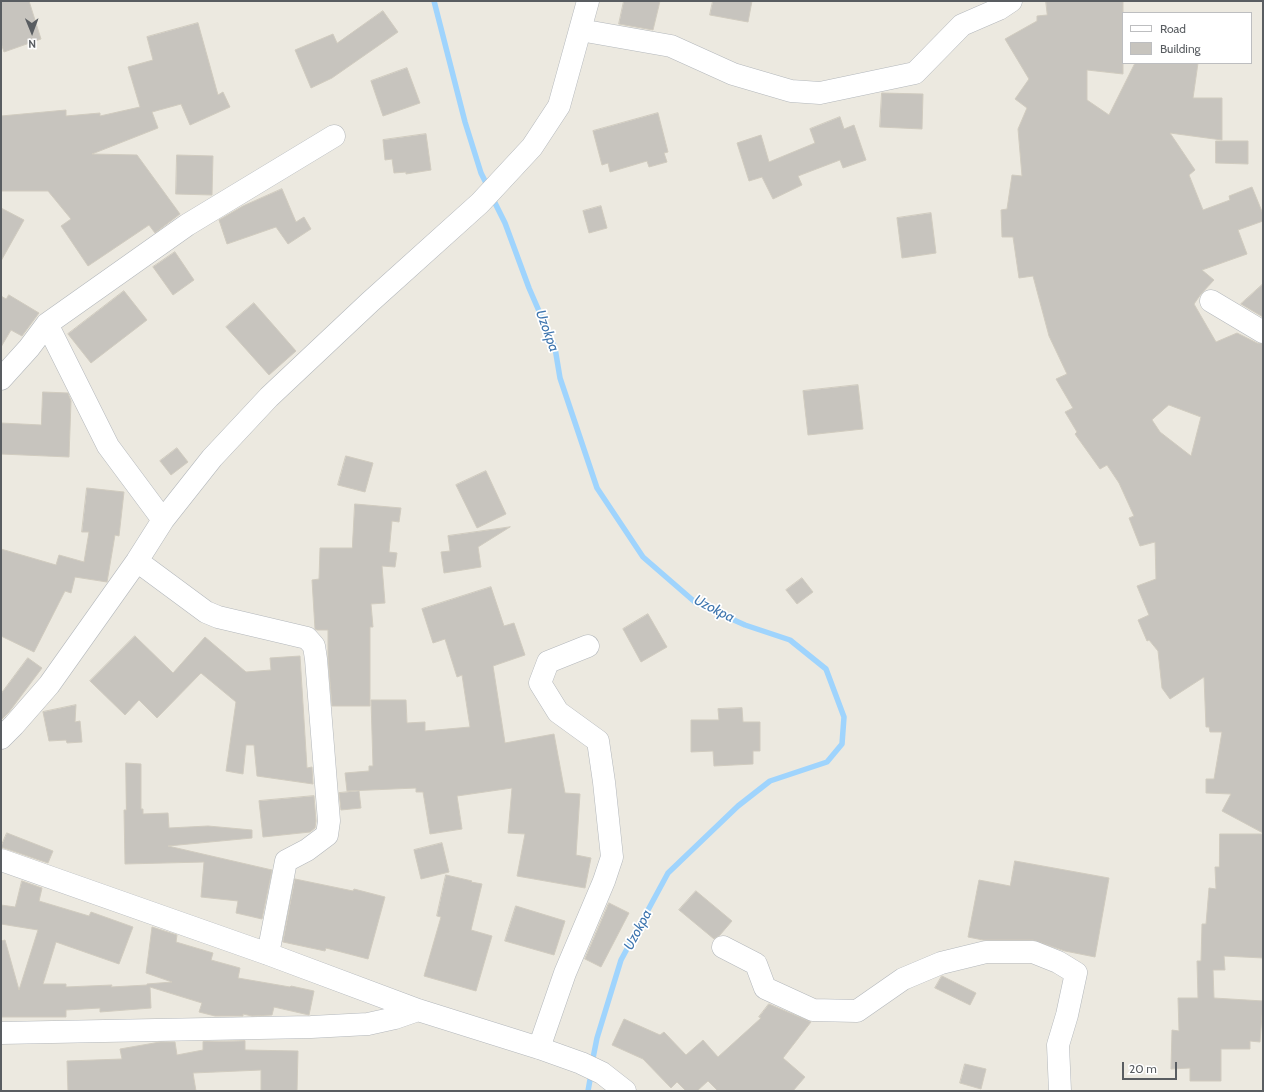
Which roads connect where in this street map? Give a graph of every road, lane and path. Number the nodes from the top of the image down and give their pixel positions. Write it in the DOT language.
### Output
graph roads {
  1 [pos="588,1"];
  2 [pos="1011,1"];
  3 [pos="580,30"];
  4 [pos="334,136"];
  5 [pos="1211,301"];
  6 [pos="47,324"];
  7 [pos="1263,332"];
  8 [pos="1,379"];
  9 [pos="163,520"];
  10 [pos="137,561"];
  11 [pos="588,646"];
  12 [pos="1,738"];
  13 [pos="1,860"];
  14 [pos="723,946"];
  15 [pos="268,954"];
  16 [pos="418,1010"];
  17 [pos="1,1032"];
  18 [pos="539,1048"];
  19 [pos="625,1091"];
  20 [pos="1060,1091"];
  1 -- 3 [label="street"];
  2 -- 3 [label="street"];
  3 -- 9 [label="street"];
  4 -- 6 [label="street"];
  5 -- 7 [label="street"];
  6 -- 8 [label="street"];
  6 -- 9 [label="street"];
  9 -- 10 [label="street"];
  10 -- 12 [label="street"];
  10 -- 15 [label="street"];
  11 -- 18 [label="street"];
  13 -- 15 [label="street"];
  14 -- 20 [label="street"];
  15 -- 16 [label="street"];
  16 -- 17 [label="street"];
  16 -- 18 [label="street"];
  18 -- 19 [label="street"];
}
